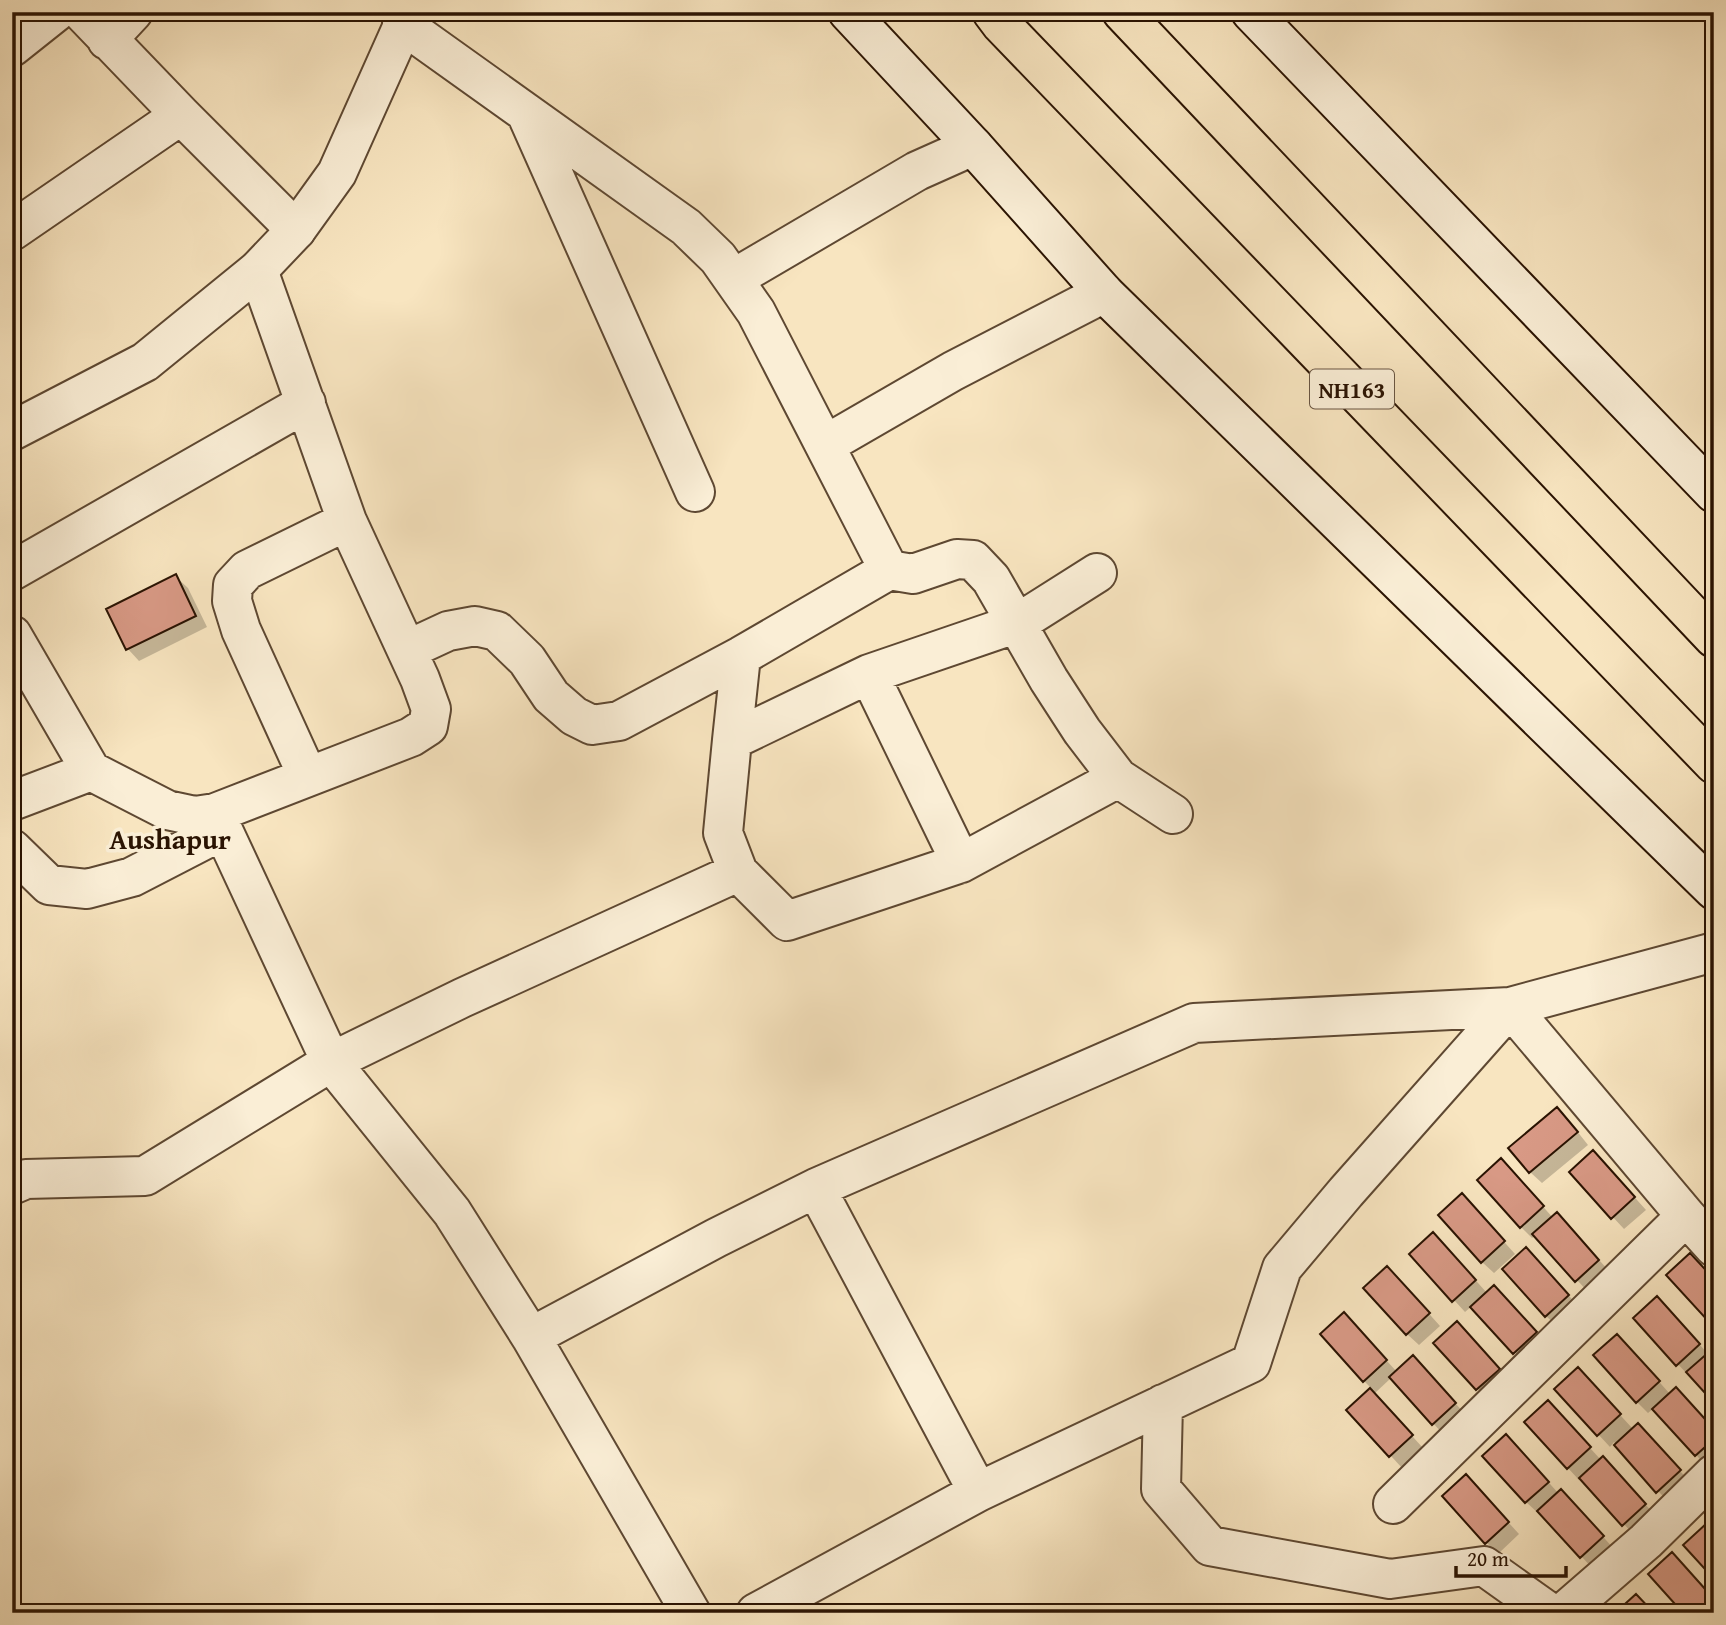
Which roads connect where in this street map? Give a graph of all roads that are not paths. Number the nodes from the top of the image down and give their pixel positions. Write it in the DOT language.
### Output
graph roads {
  1 [pos="56,12"];
  2 [pos="82,12"];
  3 [pos="133,12"];
  4 [pos="848,12"];
  5 [pos="992,12"];
  6 [pos="1122,12"];
  7 [pos="1251,12"];
  8 [pos="405,18"];
  9 [pos="107,40"];
  10 [pos="12,47"];
  11 [pos="526,113"];
  12 [pos="181,115"];
  13 [pos="973,146"];
  14 [pos="296,230"];
  15 [pos="12,231"];
  16 [pos="258,270"];
  17 [pos="733,279"];
  18 [pos="1104,293"];
  19 [pos="306,403"];
  20 [pos="12,430"];
  21 [pos="825,445"];
  22 [pos="695,492"];
  23 [pos="1714,493"];
  24 [pos="347,522"];
  25 [pos="889,570"];
  26 [pos="12,571"];
  27 [pos="1097,573"];
  28 [pos="1018,623"];
  29 [pos="12,635"];
  30 [pos="1714,638"];
  31 [pos="407,650"];
  32 [pos="741,656"];
  33 [pos="869,674"];
  34 [pos="732,740"];
  35 [pos="1714,764"];
  36 [pos="91,771"];
  37 [pos="308,778"];
  38 [pos="1118,778"];
  39 [pos="12,801"];
  40 [pos="1173,814"];
  41 [pos="219,822"];
  42 [pos="12,849"];
  43 [pos="961,863"];
  44 [pos="738,872"];
  45 [pos="1714,890"];
  46 [pos="1714,952"];
  47 [pos="1510,1007"];
  48 [pos="331,1062"];
  49 [pos="12,1185"];
  50 [pos="816,1188"];
  51 [pos="1686,1216"];
  52 [pos="1714,1247"];
  53 [pos="531,1337"];
  54 [pos="1163,1404"];
  55 [pos="1714,1474"];
  56 [pos="978,1492"];
  57 [pos="1392,1504"];
  58 [pos="691,1613"];
  59 [pos="756,1613"];
  60 [pos="1550,1613"];
  61 [pos="1563,1613"];
  1 -- 10 [label="street"];
  2 -- 9 [label="street"];
  3 -- 9 [label="street"];
  4 -- 13 [label="street"];
  5 -- 35 [label="highway, NH163"];
  6 -- 30 [label="highway"];
  7 -- 23 [label="street"];
  8 -- 11 [label="street"];
  8 -- 14 [label="street"];
  9 -- 12 [label="street"];
  11 -- 17 [label="street"];
  11 -- 22 [label="street"];
  12 -- 14 [label="street"];
  12 -- 15 [label="street"];
  13 -- 17 [label="street"];
  13 -- 18 [label="street"];
  14 -- 16 [label="street"];
  16 -- 19 [label="street"];
  16 -- 20 [label="street"];
  17 -- 21 [label="street"];
  18 -- 21 [label="street"];
  18 -- 45 [label="street"];
  19 -- 24 [label="street"];
  19 -- 26 [label="street"];
  21 -- 25 [label="street"];
  24 -- 31 [label="street"];
  24 -- 37 [label="street"];
  25 -- 28 [label="street"];
  25 -- 32 [label="street"];
  27 -- 28 [label="street"];
  28 -- 33 [label="street"];
  28 -- 38 [label="street"];
  29 -- 36 [label="street"];
  31 -- 32 [label="street"];
  31 -- 37 [label="street"];
  32 -- 34 [label="street"];
  33 -- 34 [label="street"];
  33 -- 43 [label="street"];
  34 -- 44 [label="street"];
  36 -- 39 [label="street"];
  36 -- 41 [label="street"];
  37 -- 41 [label="street"];
  38 -- 40 [label="street"];
  38 -- 43 [label="street"];
  41 -- 42 [label="street"];
  41 -- 48 [label="street"];
  43 -- 44 [label="street"];
  44 -- 48 [label="street"];
  46 -- 47 [label="street"];
  47 -- 50 [label="street"];
  47 -- 51 [label="street"];
  47 -- 54 [label="street"];
  48 -- 49 [label="street"];
  48 -- 53 [label="street"];
  50 -- 53 [label="street"];
  50 -- 56 [label="street"];
  51 -- 52 [label="street"];
  51 -- 57 [label="street"];
  53 -- 58 [label="street"];
  54 -- 56 [label="street"];
  54 -- 60 [label="street"];
  55 -- 61 [label="street"];
  56 -- 59 [label="street"];
}
